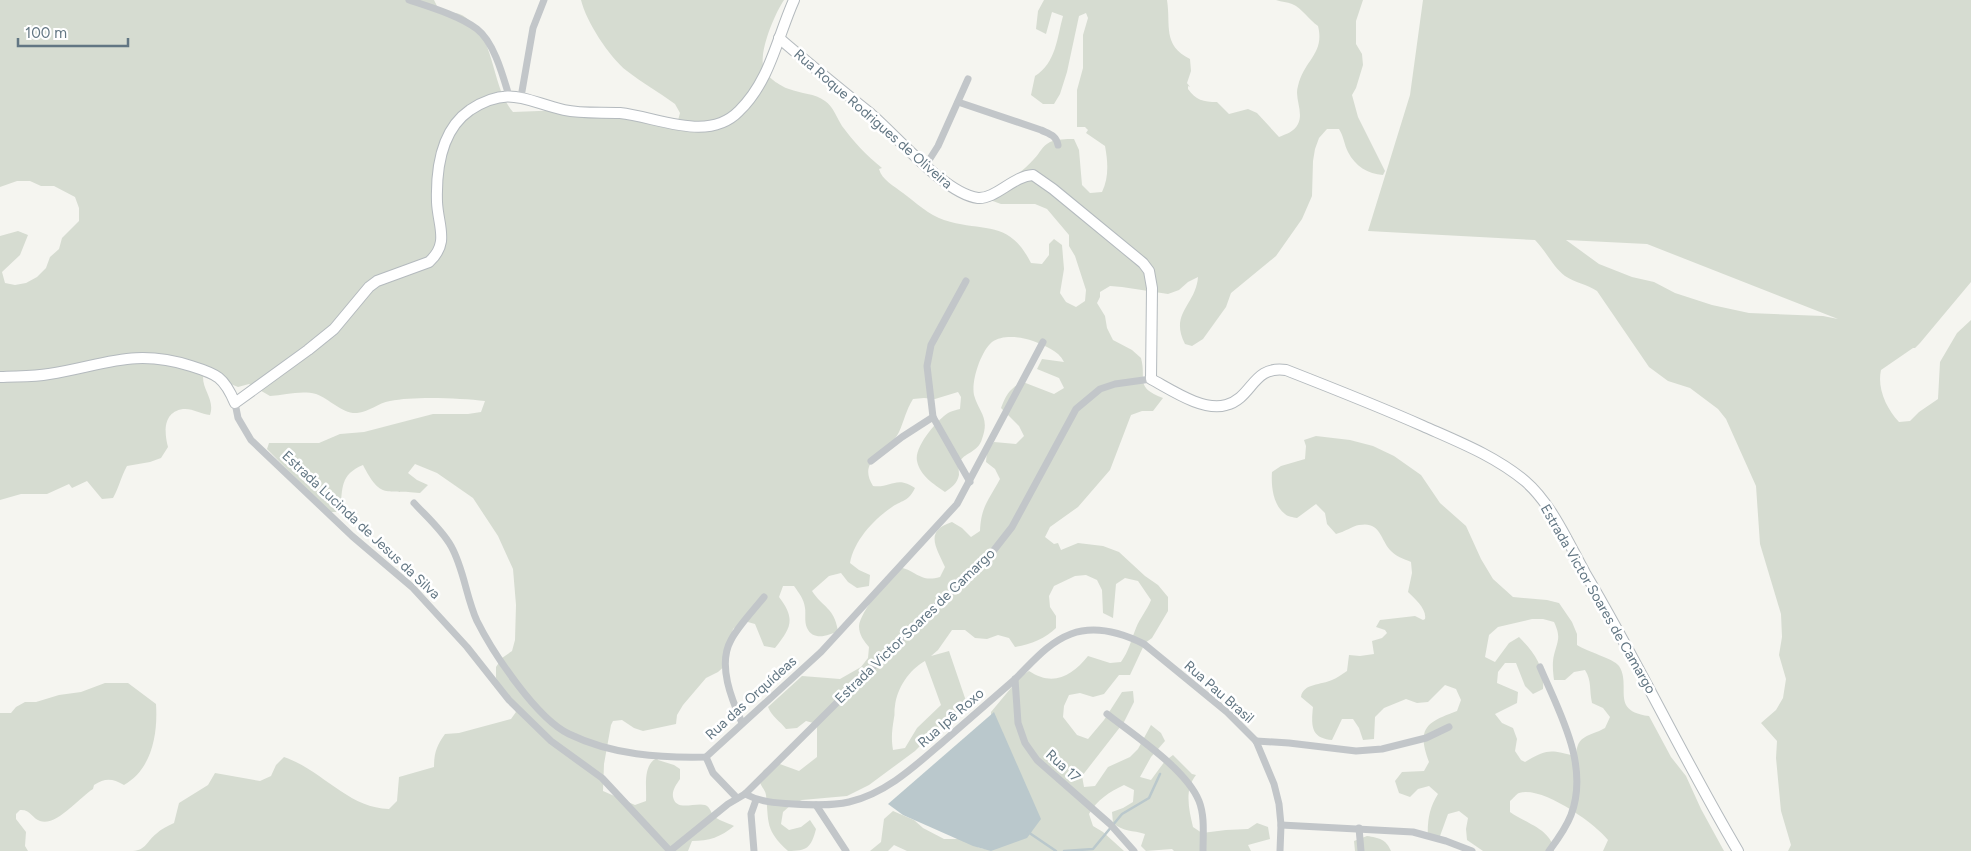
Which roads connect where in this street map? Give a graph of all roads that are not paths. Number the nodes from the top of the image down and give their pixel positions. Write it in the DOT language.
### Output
graph roads {
  1 [pos="409,0"];
  2 [pos="544,0"];
  3 [pos="794,0"];
  4 [pos="779,38"];
  5 [pos="968,79"];
  6 [pos="509,96"];
  7 [pos="521,97"];
  8 [pos="958,102"];
  9 [pos="1058,144"];
  10 [pos="926,166"];
  11 [pos="966,281"];
  12 [pos="1043,342"];
  13 [pos="0,377"];
  14 [pos="1150,379"];
  15 [pos="235,403"];
  16 [pos="933,417"];
  17 [pos="871,462"];
  18 [pos="970,482"];
  19 [pos="414,503"];
  20 [pos="764,597"];
  21 [pos="1090,630"];
  22 [pos="1540,668"];
  23 [pos="1015,679"];
  24 [pos="1107,714"];
  25 [pos="742,723"];
  26 [pos="1449,727"];
  27 [pos="1256,741"];
  28 [pos="706,757"];
  29 [pos="745,794"];
  30 [pos="737,798"];
  31 [pos="756,800"];
  32 [pos="816,805"];
  33 [pos="1281,825"];
  34 [pos="1359,828"];
  35 [pos="670,851"];
  36 [pos="754,851"];
  37 [pos="846,851"];
  38 [pos="1134,851"];
  39 [pos="1203,851"];
  40 [pos="1280,851"];
  41 [pos="1361,851"];
  42 [pos="1472,851"];
  43 [pos="1549,851"];
  44 [pos="1738,851"];
  1 -- 6 [label="street"];
  2 -- 7 [label="street"];
  3 -- 4 [label="main road"];
  4 -- 7 [label="main road"];
  4 -- 10 [label="main road, Rua Roque Rodrigues de Oliveira"];
  5 -- 8 [label="street"];
  6 -- 7 [label="main road"];
  6 -- 15 [label="main road"];
  8 -- 9 [label="street"];
  8 -- 10 [label="street"];
  10 -- 14 [label="main road, Rua Roque Rodrigues de Oliveira"];
  11 -- 16 [label="street"];
  12 -- 18 [label="street, Rua das Orquídeas"];
  13 -- 15 [label="main road"];
  14 -- 29 [label="street, Estrada Victor Soares de Camargo"];
  14 -- 44 [label="main road, Estrada Victor Soares de Camargo"];
  15 -- 35 [label="street, Estrada Lucinda de Jesus da Silva"];
  16 -- 17 [label="street"];
  16 -- 18 [label="street"];
  18 -- 25 [label="street, Rua das Orquídeas"];
  19 -- 28 [label="street, Rua das Orquídeas"];
  20 -- 25 [label="street"];
  21 -- 23 [label="street, Rua Ipê Roxo"];
  21 -- 27 [label="street, Rua Pau Brasil"];
  22 -- 43 [label="street"];
  23 -- 32 [label="street, Rua Ipê Roxo"];
  23 -- 38 [label="street, Rua 17"];
  24 -- 39 [label="street"];
  25 -- 28 [label="street, Rua das Orquídeas"];
  26 -- 27 [label="street"];
  27 -- 33 [label="street, Rua Pau Brasil"];
  28 -- 30 [label="street"];
  29 -- 30 [label="street, Estrada Victor Soares de Camargo"];
  29 -- 31 [label="street"];
  30 -- 35 [label="street, Estrada Victor Soares de Camargo"];
  31 -- 32 [label="street, Rua Ipê Roxo"];
  31 -- 36 [label="street"];
  32 -- 37 [label="street"];
  33 -- 34 [label="street"];
  33 -- 40 [label="street, Rua Pau Brasil"];
  34 -- 41 [label="street"];
  34 -- 42 [label="street"];
}
